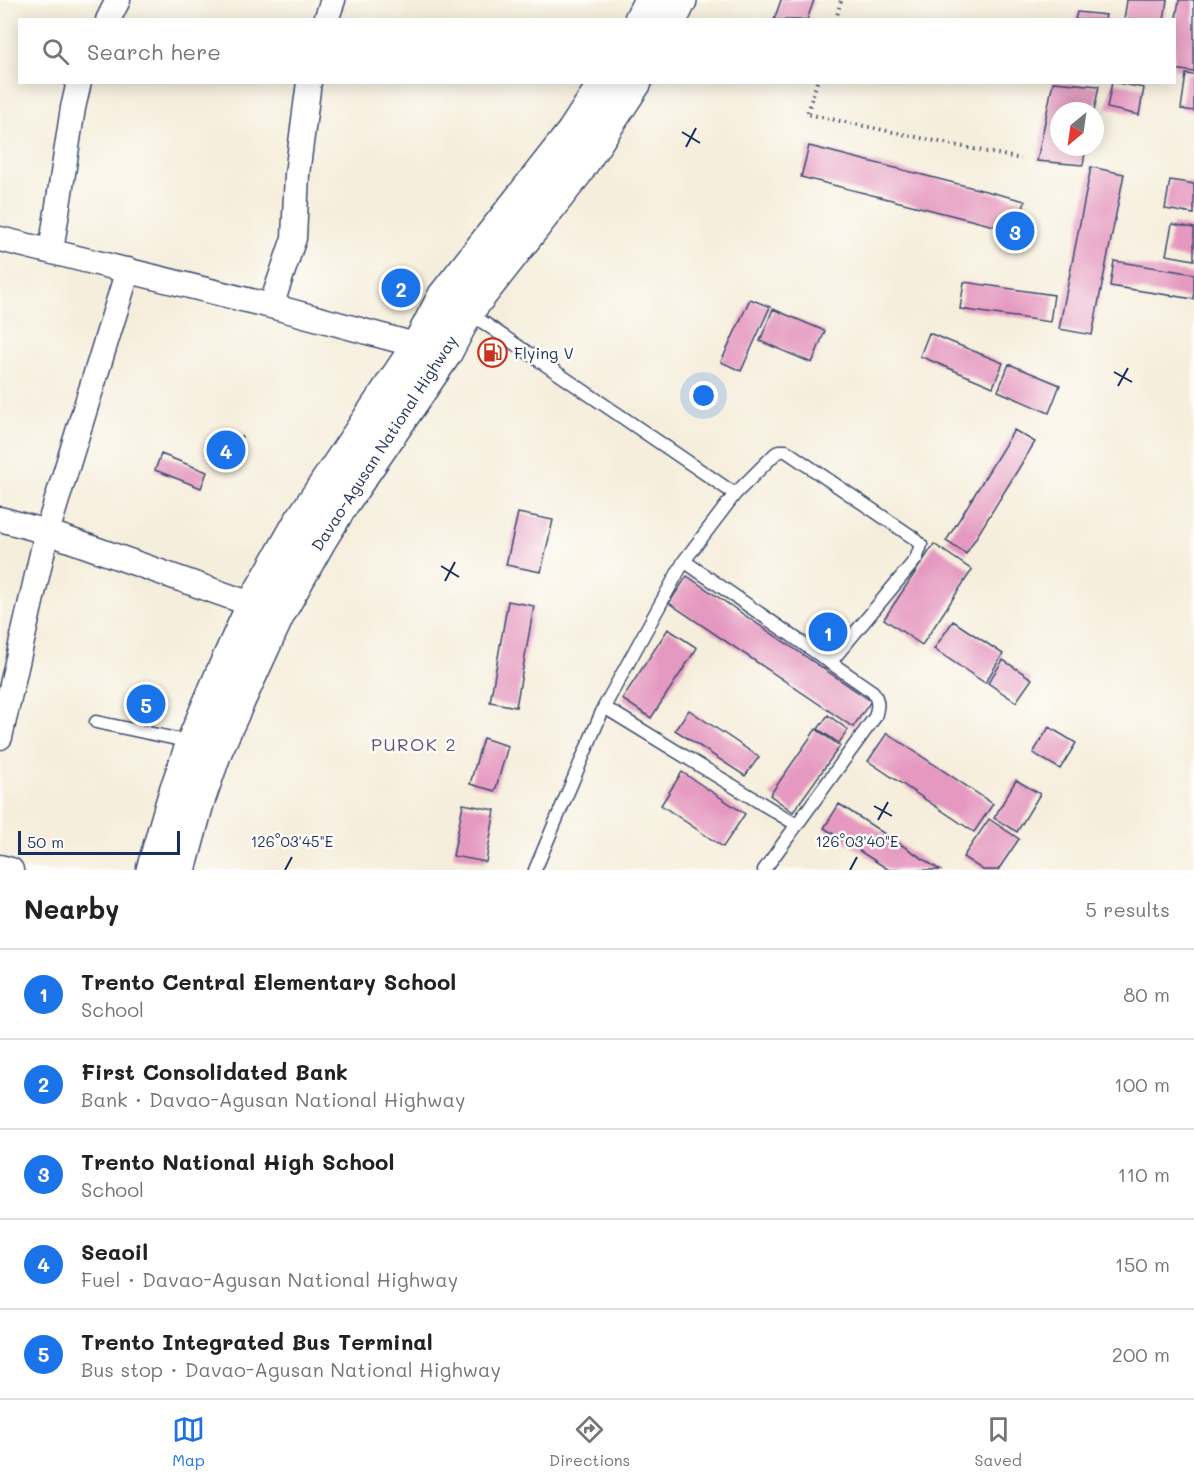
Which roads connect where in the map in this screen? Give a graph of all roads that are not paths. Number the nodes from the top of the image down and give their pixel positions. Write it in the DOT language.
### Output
graph roads {
  1 [pos="118,0"];
  2 [pos="333,0"];
  3 [pos="651,0"];
  4 [pos="680,0"];
  5 [pos="109,18"];
  6 [pos="327,18"];
  7 [pos="642,18"];
  8 [pos="671,18"];
  9 [pos="79,84"];
  10 [pos="309,84"];
  11 [pos="605,84"];
  12 [pos="634,84"];
  13 [pos="0,239"];
  14 [pos="51,251"];
  15 [pos="128,270"];
  16 [pos="456,304"];
  17 [pos="271,306"];
  18 [pos="432,349"];
  19 [pos="735,494"];
  20 [pos="0,519"];
  21 [pos="47,532"];
  22 [pos="684,561"];
  23 [pos="266,609"];
  24 [pos="830,663"];
  25 [pos="604,707"];
  26 [pos="96,722"];
  27 [pos="0,737"];
  28 [pos="204,746"];
  29 [pos="797,825"];
  30 [pos="0,867"];
  31 [pos="11,870"];
  32 [pos="153,870"];
  33 [pos="179,870"];
  34 [pos="535,870"];
  35 [pos="764,870"];
  1 -- 5 [label="street"];
  2 -- 6 [label="street"];
  3 -- 7 [label="highway"];
  4 -- 8 [label="highway"];
  9 -- 14 [label="street"];
  10 -- 17 [label="street"];
  11 -- 16 [label="highway, Davao-Agusan National Highway"];
  12 -- 16 [label="highway, Davao-Agusan National Highway"];
  13 -- 14 [label="street"];
  14 -- 15 [label="street"];
  15 -- 17 [label="street"];
  15 -- 21 [label="street"];
  16 -- 18 [label="highway, Davao-Agusan National Highway"];
  16 -- 19 [label="lane"];
  17 -- 18 [label="street"];
  18 -- 23 [label="highway, Davao-Agusan National Highway"];
  19 -- 22 [label="lane"];
  19 -- 24 [label="lane"];
  20 -- 21 [label="street"];
  21 -- 23 [label="street"];
  21 -- 27 [label="street"];
  22 -- 24 [label="lane"];
  22 -- 25 [label="lane"];
  23 -- 28 [label="highway, Davao-Agusan National Highway"];
  24 -- 29 [label="lane"];
  25 -- 29 [label="lane"];
  25 -- 34 [label="lane"];
  26 -- 28 [label="lane"];
  28 -- 32 [label="highway, Davao-Agusan National Highway"];
  28 -- 33 [label="highway, Davao-Agusan National Highway"];
  29 -- 35 [label="lane"];
  30 -- 31 [label="street"];
}
